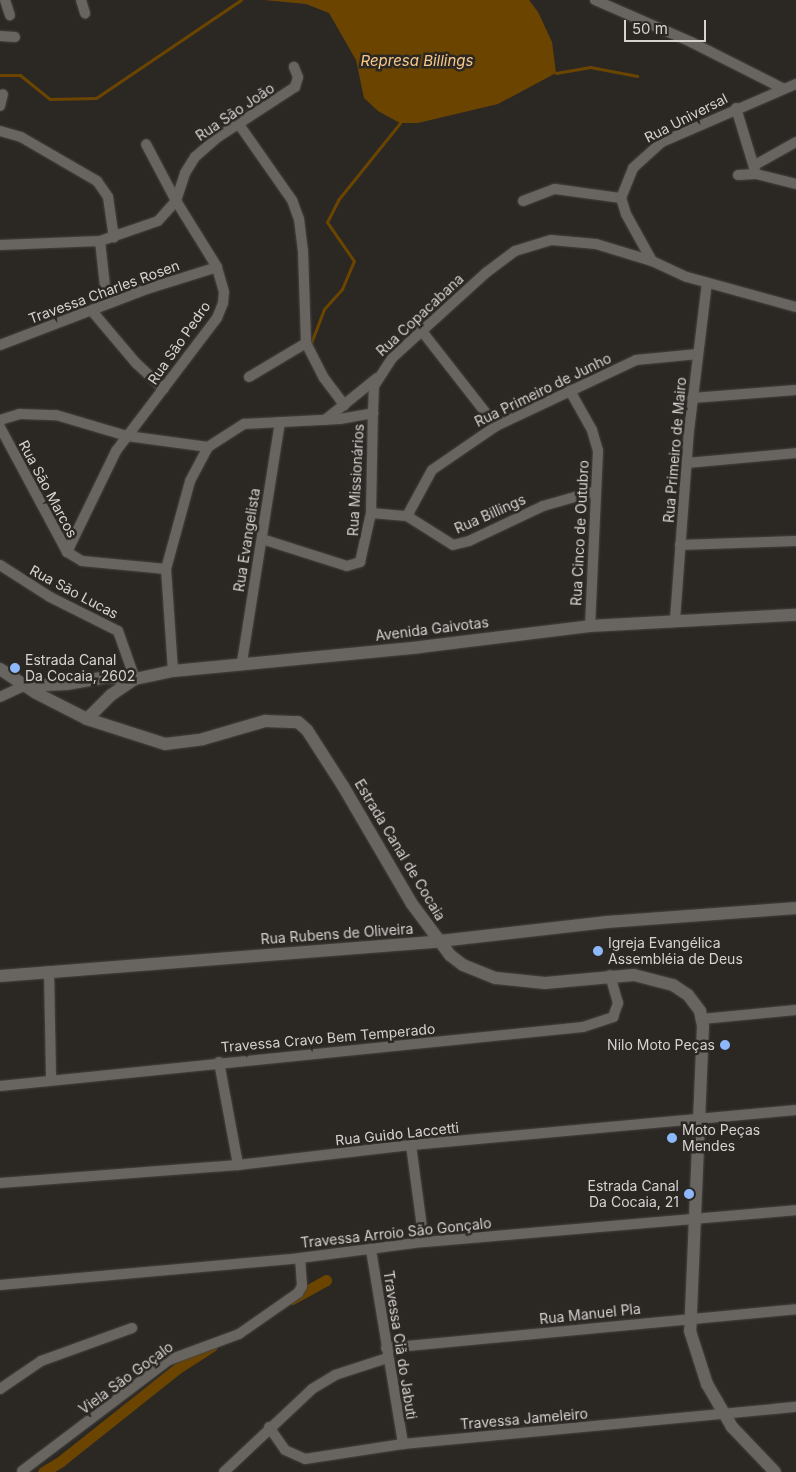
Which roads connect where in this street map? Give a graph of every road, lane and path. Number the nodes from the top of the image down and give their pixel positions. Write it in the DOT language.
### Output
graph roads {
  1 [pos="5,0"];
  2 [pos="81,0"];
  3 [pos="595,0"];
  4 [pos="85,13"];
  5 [pos="10,15"];
  6 [pos="0,36"];
  7 [pos="15,37"];
  8 [pos="294,67"];
  9 [pos="796,84"];
  10 [pos="782,88"];
  11 [pos="3,94"];
  12 [pos="0,106"];
  13 [pos="736,108"];
  14 [pos="238,123"];
  15 [pos="0,131"];
  16 [pos="796,142"];
  17 [pos="146,144"];
  18 [pos="755,170"];
  19 [pos="738,175"];
  20 [pos="796,184"];
  21 [pos="621,198"];
  22 [pos="176,201"];
  23 [pos="523,201"];
  24 [pos="114,238"];
  25 [pos="100,241"];
  26 [pos="0,245"];
  27 [pos="652,261"];
  28 [pos="218,267"];
  29 [pos="707,282"];
  30 [pos="107,304"];
  31 [pos="796,307"];
  32 [pos="92,311"];
  33 [pos="421,330"];
  34 [pos="306,343"];
  35 [pos="0,345"];
  36 [pos="698,354"];
  37 [pos="249,377"];
  38 [pos="377,378"];
  39 [pos="164,389"];
  40 [pos="569,389"];
  41 [pos="796,390"];
  42 [pos="692,398"];
  43 [pos="344,405"];
  44 [pos="373,413"];
  45 [pos="0,420"];
  46 [pos="325,420"];
  47 [pos="280,422"];
  48 [pos="496,426"];
  49 [pos="0,428"];
  50 [pos="127,436"];
  51 [pos="208,447"];
  52 [pos="796,453"];
  53 [pos="687,463"];
  54 [pos="596,492"];
  55 [pos="371,513"];
  56 [pos="407,516"];
  57 [pos="262,539"];
  58 [pos="796,541"];
  59 [pos="680,545"];
  60 [pos="67,552"];
  61 [pos="0,565"];
  62 [pos="166,570"];
  63 [pos="796,615"];
  64 [pos="675,620"];
  65 [pos="590,626"];
  66 [pos="242,662"];
  67 [pos="0,669"];
  68 [pos="173,671"];
  69 [pos="135,679"];
  70 [pos="24,686"];
  71 [pos="0,697"];
  72 [pos="87,719"];
  73 [pos="796,908"];
  74 [pos="440,941"];
  75 [pos="49,971"];
  76 [pos="610,975"];
  77 [pos="0,976"];
  78 [pos="796,1010"];
  79 [pos="702,1019"];
  80 [pos="219,1062"];
  81 [pos="51,1079"];
  82 [pos="0,1086"];
  83 [pos="796,1110"];
  84 [pos="699,1119"];
  85 [pos="411,1145"];
  86 [pos="238,1165"];
  87 [pos="0,1183"];
  88 [pos="796,1210"];
  89 [pos="694,1219"];
  90 [pos="424,1242"];
  91 [pos="371,1250"];
  92 [pos="300,1258"];
  93 [pos="0,1285"];
  94 [pos="796,1309"];
  95 [pos="689,1318"];
  96 [pos="132,1328"];
  97 [pos="387,1353"];
  98 [pos="0,1389"];
  99 [pos="796,1408"];
  100 [pos="725,1414"];
  101 [pos="269,1427"];
  102 [pos="403,1444"];
  103 [pos="40,1464"];
  104 [pos="22,1472"];
  105 [pos="224,1472"];
  106 [pos="775,1472"];
  1 -- 5 [label="street"];
  2 -- 4 [label="street"];
  3 -- 10 [label="street"];
  6 -- 7 [label="street"];
  8 -- 14 [label="street, Rua São João"];
  9 -- 10 [label="street, Rua Universal"];
  10 -- 13 [label="street, Rua Universal"];
  11 -- 12 [label="street"];
  13 -- 18 [label="street"];
  13 -- 21 [label="street, Rua Universal"];
  14 -- 22 [label="street, Rua São João"];
  14 -- 34 [label="street"];
  15 -- 24 [label="street"];
  16 -- 18 [label="street"];
  17 -- 22 [label="street, Rua São Pedro"];
  18 -- 19 [label="street"];
  18 -- 20 [label="street"];
  21 -- 23 [label="street"];
  21 -- 27 [label="street"];
  22 -- 24 [label="street, Rua São João"];
  22 -- 28 [label="street, Rua São Pedro"];
  24 -- 25 [label="street, Rua São João"];
  25 -- 26 [label="street, Rua São João"];
  25 -- 30 [label="street"];
  27 -- 29 [label="street, Rua Copacabana"];
  27 -- 33 [label="street, Rua Copacabana"];
  28 -- 30 [label="street, Travessa Charles Rosen"];
  28 -- 39 [label="street, Rua São Pedro"];
  29 -- 31 [label="street, Rua Copacabana"];
  29 -- 36 [label="street, Rua Primeiro de Mairo"];
  30 -- 32 [label="street, Travessa Charles Rosen"];
  32 -- 35 [label="street, Travessa Charles Rosen"];
  32 -- 39 [label="street"];
  33 -- 38 [label="street, Rua Copacabana"];
  33 -- 48 [label="street"];
  34 -- 37 [label="street"];
  34 -- 43 [label="street"];
  36 -- 40 [label="street, Rua Primeiro de Junho"];
  36 -- 42 [label="street, Rua Primeiro de Mairo"];
  38 -- 43 [label="street"];
  38 -- 44 [label="street, Rua Copacabana"];
  39 -- 50 [label="street, Rua São Pedro"];
  40 -- 48 [label="street, Rua Primeiro de Junho"];
  40 -- 54 [label="street, Rua Cinco de Outubro"];
  41 -- 42 [label="street"];
  42 -- 53 [label="street, Rua Primeiro de Mairo"];
  43 -- 46 [label="street"];
  44 -- 46 [label="street"];
  44 -- 55 [label="street, Rua Missionários"];
  45 -- 50 [label="street"];
  46 -- 47 [label="street"];
  47 -- 51 [label="street"];
  47 -- 57 [label="street, Rua Evangelista"];
  48 -- 56 [label="street, Rua Primeiro de Junho"];
  49 -- 60 [label="street, Rua São Marcos"];
  50 -- 51 [label="street"];
  50 -- 60 [label="street, Rua São Pedro"];
  51 -- 62 [label="street"];
  52 -- 53 [label="street"];
  53 -- 59 [label="street, Rua Primeiro de Mairo"];
  54 -- 56 [label="street, Rua Billings"];
  54 -- 65 [label="street, Rua Cinco de Outubro"];
  55 -- 56 [label="street, Rua Billings"];
  55 -- 57 [label="street, Rua Missionários"];
  57 -- 66 [label="street, Rua Evangelista"];
  58 -- 59 [label="street"];
  59 -- 64 [label="street, Rua Primeiro de Mairo"];
  60 -- 62 [label="street, Rua São Marcos"];
  61 -- 69 [label="street, Rua São Lucas"];
  62 -- 68 [label="street"];
  63 -- 64 [label="street, Avenida Gaivotas"];
  64 -- 65 [label="street, Avenida Gaivotas"];
  65 -- 66 [label="street, Avenida Gaivotas"];
  66 -- 68 [label="street, Avenida Gaivotas"];
  67 -- 70 [label="street, Estrada Canal de Cocaia"];
  68 -- 69 [label="street, Avenida Gaivotas"];
  69 -- 70 [label="street"];
  69 -- 72 [label="street, Avenida Gaivotas"];
  70 -- 71 [label="street"];
  70 -- 72 [label="street, Estrada Canal de Cocaia"];
  72 -- 74 [label="street, Estrada Canal de Cocaia"];
  73 -- 74 [label="street, Rua Rubens de Oliveira"];
  74 -- 75 [label="street, Rua Rubens de Oliveira"];
  74 -- 76 [label="street, Estrada Canal de Cocaia"];
  75 -- 77 [label="street, Rua Rubens de Oliveira"];
  75 -- 81 [label="street"];
  76 -- 79 [label="street, Estrada Canal de Cocaia"];
  76 -- 80 [label="street, Travessa Cravo Bem Temperado"];
  78 -- 79 [label="street"];
  79 -- 84 [label="street"];
  80 -- 81 [label="street, Travessa Cravo Bem Temperado"];
  80 -- 86 [label="street"];
  81 -- 82 [label="street, Travessa Cravo Bem Temperado"];
  83 -- 84 [label="street, Rua Guido Laccetti"];
  84 -- 85 [label="street, Rua Guido Laccetti"];
  84 -- 89 [label="street"];
  85 -- 86 [label="street, Rua Guido Laccetti"];
  85 -- 90 [label="street"];
  86 -- 87 [label="street, Rua Guido Laccetti"];
  88 -- 89 [label="street, Travessa Arroio São Gonçalo"];
  89 -- 90 [label="street, Travessa Arroio São Gonçalo"];
  89 -- 95 [label="street"];
  90 -- 91 [label="street, Travessa Arroio São Gonçalo"];
  91 -- 92 [label="street, Travessa Arroio São Gonçalo"];
  91 -- 97 [label="street, Travessa Ciã do Jabuti"];
  92 -- 93 [label="street, Travessa Arroio São Gonçalo"];
  92 -- 103 [label="street, Viela São Goçalo"];
  94 -- 95 [label="street, Rua Manuel Pla"];
  95 -- 97 [label="street, Rua Manuel Pla"];
  95 -- 100 [label="street"];
  96 -- 98 [label="street"];
  97 -- 101 [label="street, Rua Manuel Pla"];
  97 -- 102 [label="street, Travessa Ciã do Jabuti"];
  99 -- 100 [label="street, Travessa Jameleiro"];
  100 -- 102 [label="street, Travessa Jameleiro"];
  100 -- 106 [label="street"];
  101 -- 102 [label="street, Travessa Jameleiro"];
  101 -- 105 [label="street, Rua Manuel Pla"];
  103 -- 104 [label="street, Viela São Goçalo"];
}
